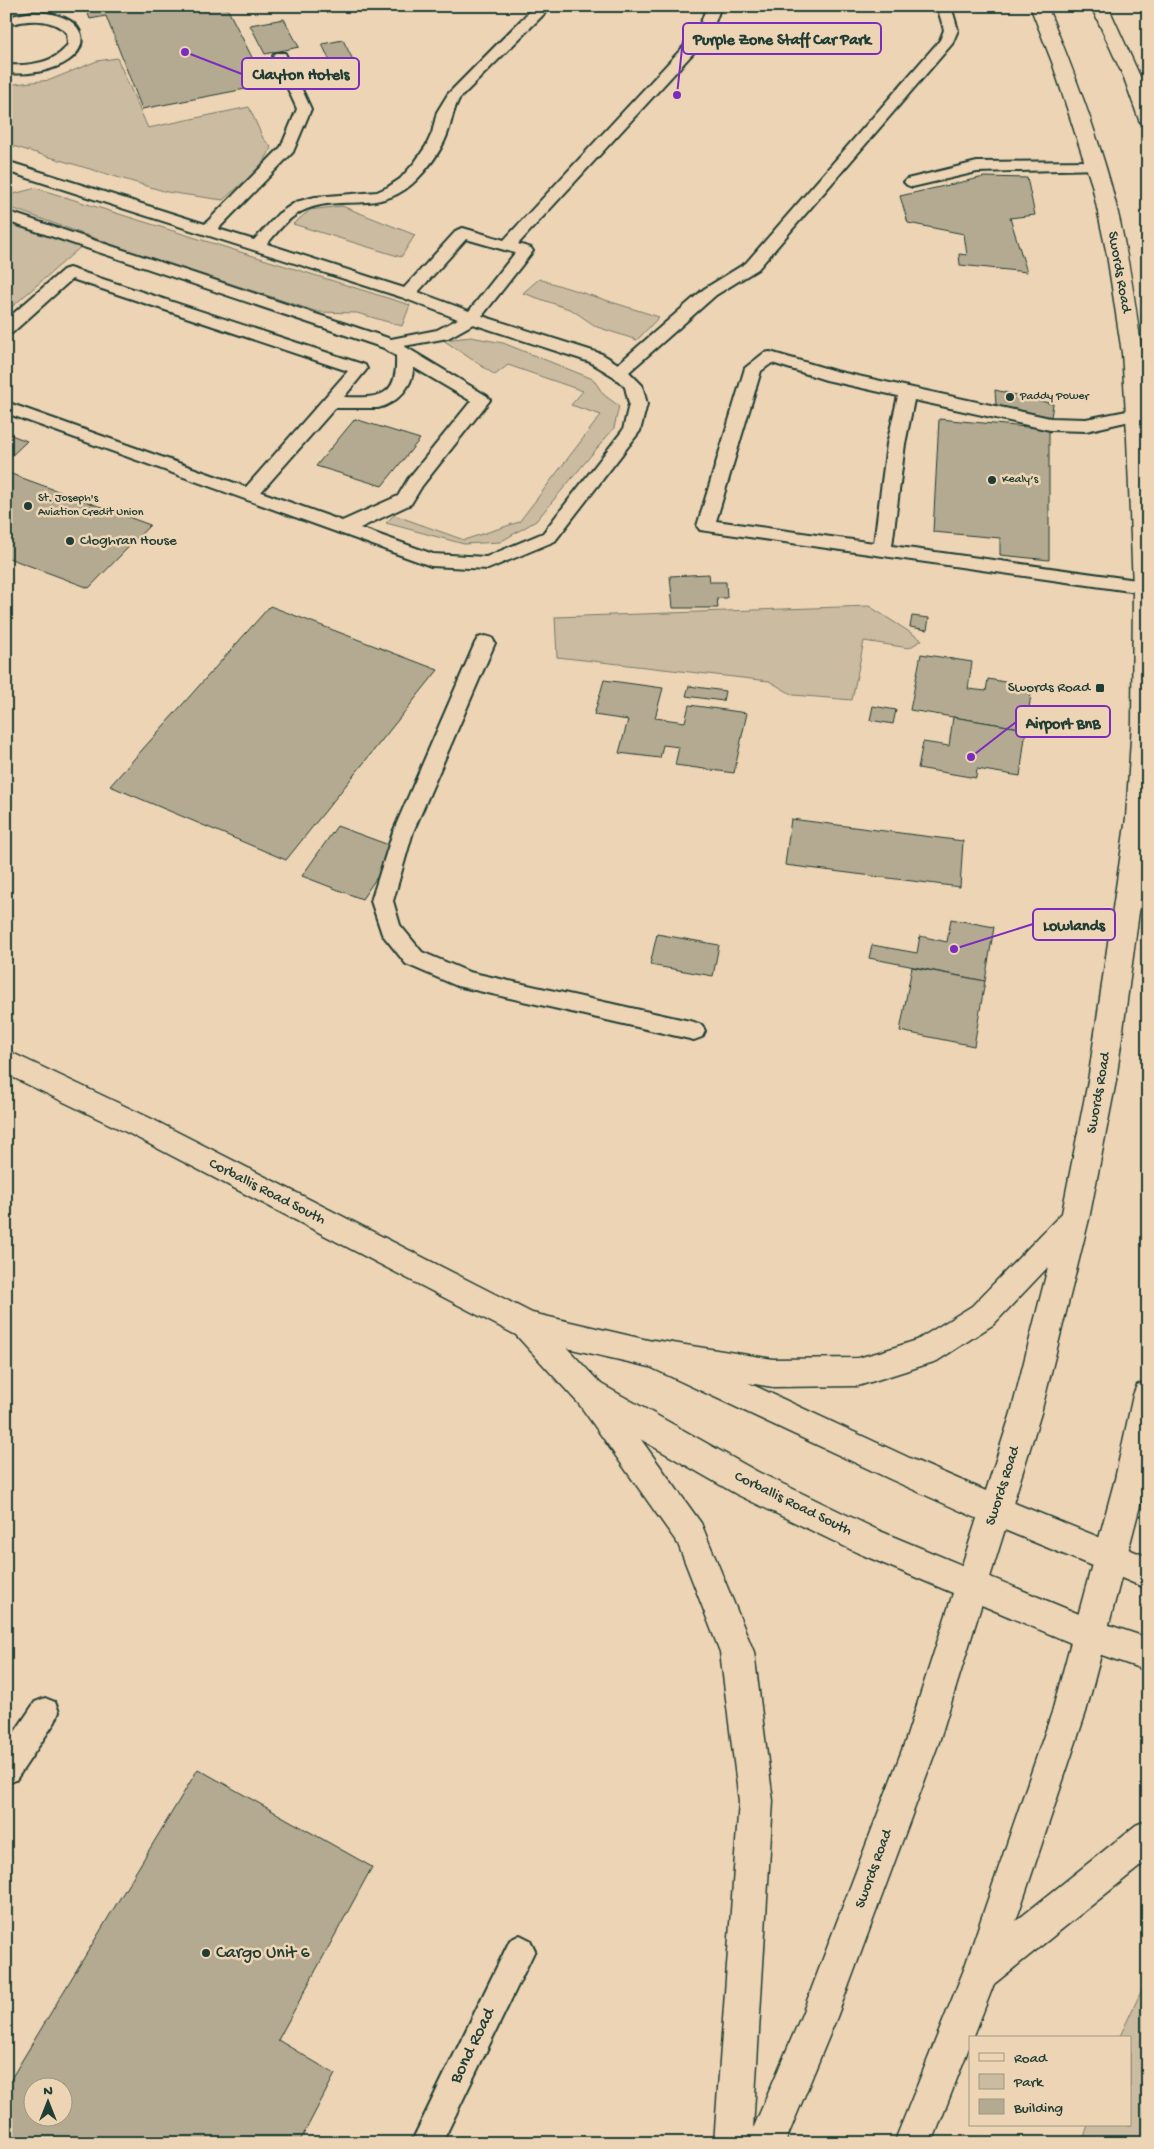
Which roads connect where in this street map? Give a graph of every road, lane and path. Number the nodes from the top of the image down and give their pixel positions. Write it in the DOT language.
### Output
graph roads {
  1 [pos="542,6"];
  2 [pos="714,6"];
  3 [pos="944,6"];
  4 [pos="1038,6"];
  5 [pos="1099,6"];
  6 [pos="35,11"];
  7 [pos="6,20"];
  8 [pos="280,56"];
  9 [pos="6,69"];
  10 [pos="1148,120"];
  11 [pos="6,166"];
  12 [pos="1096,166"];
  13 [pos="912,182"];
  14 [pos="6,216"];
  15 [pos="208,230"];
  16 [pos="257,246"];
  17 [pos="507,246"];
  18 [pos="407,294"];
  19 [pos="472,318"];
  20 [pos="6,329"];
  21 [pos="397,349"];
  22 [pos="619,372"];
  23 [pos="907,393"];
  24 [pos="330,402"];
  25 [pos="6,407"];
  26 [pos="1142,414"];
  27 [pos="250,494"];
  28 [pos="344,528"];
  29 [pos="882,550"];
  30 [pos="1144,587"];
  31 [pos="485,643"];
  32 [pos="694,1031"];
  33 [pos="6,1061"];
  34 [pos="1074,1219"];
  35 [pos="527,1325"];
  36 [pos="654,1354"];
  37 [pos="590,1394"];
  38 [pos="1148,1395"];
  39 [pos="996,1511"];
  40 [pos="1110,1558"];
  41 [pos="1148,1572"];
  42 [pos="972,1585"];
  43 [pos="1090,1635"];
  44 [pos="1148,1655"];
  45 [pos="44,1712"];
  46 [pos="6,1770"];
  47 [pos="1148,1837"];
  48 [pos="520,1950"];
  49 [pos="981,1972"];
  50 [pos="426,2143"];
  51 [pos="733,2143"];
  52 [pos="766,2143"];
  53 [pos="913,2143"];
  1 -- 16 [label="lane"];
  2 -- 17 [label="lane"];
  3 -- 22 [label="lane"];
  4 -- 12 [label="main road, Swords Road"];
  5 -- 10 [label="main road"];
  6 -- 7 [label="lane"];
  6 -- 9 [label="lane"];
  8 -- 15 [label="lane"];
  11 -- 15 [label="lane"];
  12 -- 13 [label="lane"];
  12 -- 26 [label="main road, Swords Road"];
  14 -- 21 [label="lane"];
  15 -- 16 [label="lane"];
  16 -- 18 [label="lane"];
  17 -- 18 [label="lane"];
  17 -- 19 [label="lane"];
  18 -- 19 [label="lane"];
  19 -- 21 [label="lane"];
  19 -- 22 [label="lane"];
  20 -- 24 [label="lane"];
  21 -- 24 [label="lane"];
  21 -- 28 [label="lane"];
  22 -- 28 [label="lane"];
  23 -- 26 [label="lane"];
  23 -- 29 [label="lane"];
  23 -- 29 [label="lane"];
  24 -- 27 [label="lane"];
  25 -- 27 [label="lane"];
  26 -- 30 [label="main road, Swords Road"];
  27 -- 28 [label="lane"];
  29 -- 30 [label="lane"];
  30 -- 34 [label="main road, Swords Road"];
  31 -- 32 [label="lane"];
  33 -- 35 [label="main road, Corballis Road South"];
  34 -- 36 [label="main road"];
  34 -- 39 [label="main road, Swords Road"];
  35 -- 36 [label="main road, Corballis Road South"];
  35 -- 37 [label="main road, Corballis Road South"];
  36 -- 39 [label="main road, Corballis Road South"];
  37 -- 42 [label="main road, Corballis Road South"];
  37 -- 51 [label="main road"];
  38 -- 40 [label="main road"];
  39 -- 40 [label="main road, Corballis Road South"];
  39 -- 42 [label="main road, Swords Road"];
  40 -- 41 [label="main road, Corballis Road South"];
  40 -- 43 [label="main road"];
  42 -- 43 [label="main road, Corballis Road South"];
  42 -- 52 [label="main road, Swords Road"];
  43 -- 44 [label="main road, Corballis Road South"];
  43 -- 49 [label="main road"];
  45 -- 46 [label="lane"];
  47 -- 49 [label="main road"];
  48 -- 50 [label="lane, Bond Road"];
  49 -- 53 [label="main road"];
}
